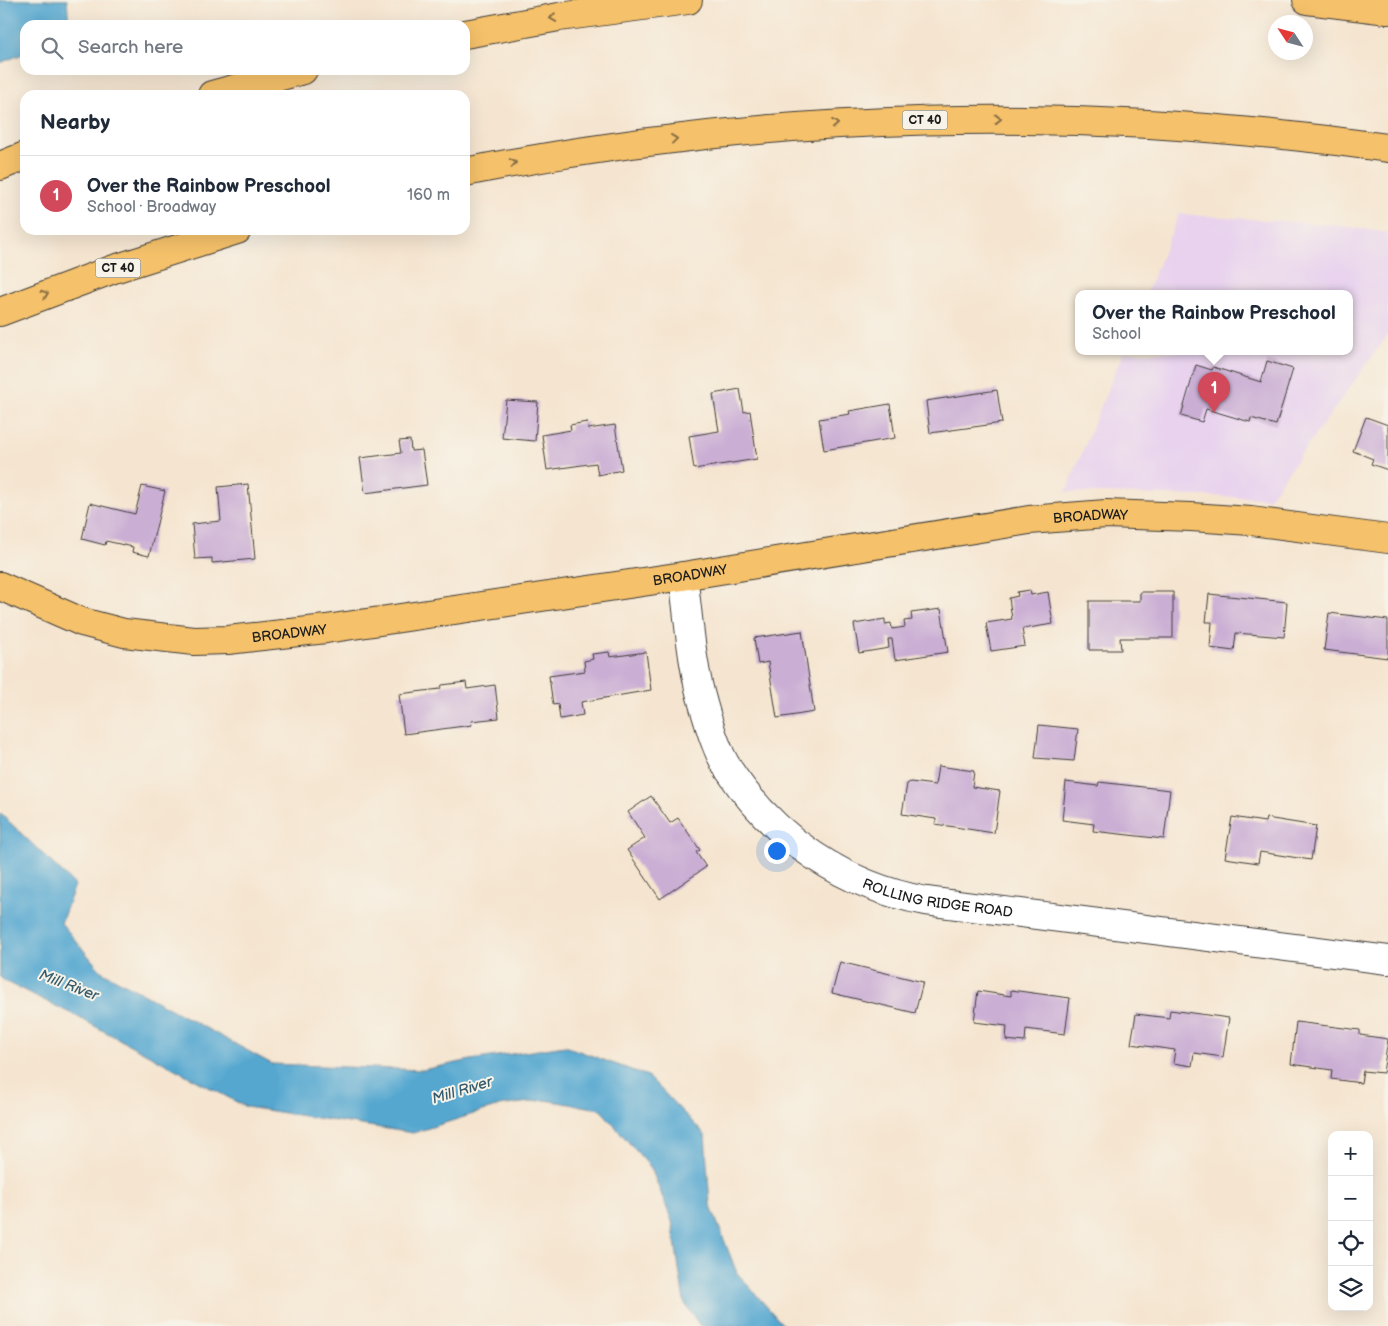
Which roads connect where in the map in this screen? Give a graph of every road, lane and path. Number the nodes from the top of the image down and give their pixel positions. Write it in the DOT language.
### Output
graph roads {
  1 [pos="688,0"];
  2 [pos="1307,0"];
  3 [pos="1388,10"];
  4 [pos="470,33"];
  5 [pos="285,75"];
  6 [pos="230,90"];
  7 [pos="1388,148"];
  8 [pos="20,158"];
  9 [pos="0,166"];
  10 [pos="470,171"];
  11 [pos="222,235"];
  12 [pos="0,312"];
  13 [pos="1388,539"];
  14 [pos="682,576"];
  15 [pos="0,586"];
  16 [pos="1388,960"];
  1 -- 4 [label="main road, one-way"];
  2 -- 3 [label="main road"];
  5 -- 6 [label="main road"];
  10 -- 7 [label="main road, CT 40, one-way"];
  8 -- 9 [label="main road"];
  12 -- 11 [label="main road, CT 40, one-way"];
  13 -- 14 [label="main road, BROADWAY"];
  14 -- 15 [label="main road, BROADWAY"];
  14 -- 16 [label="street, ROLLING RIDGE ROAD"];
}
